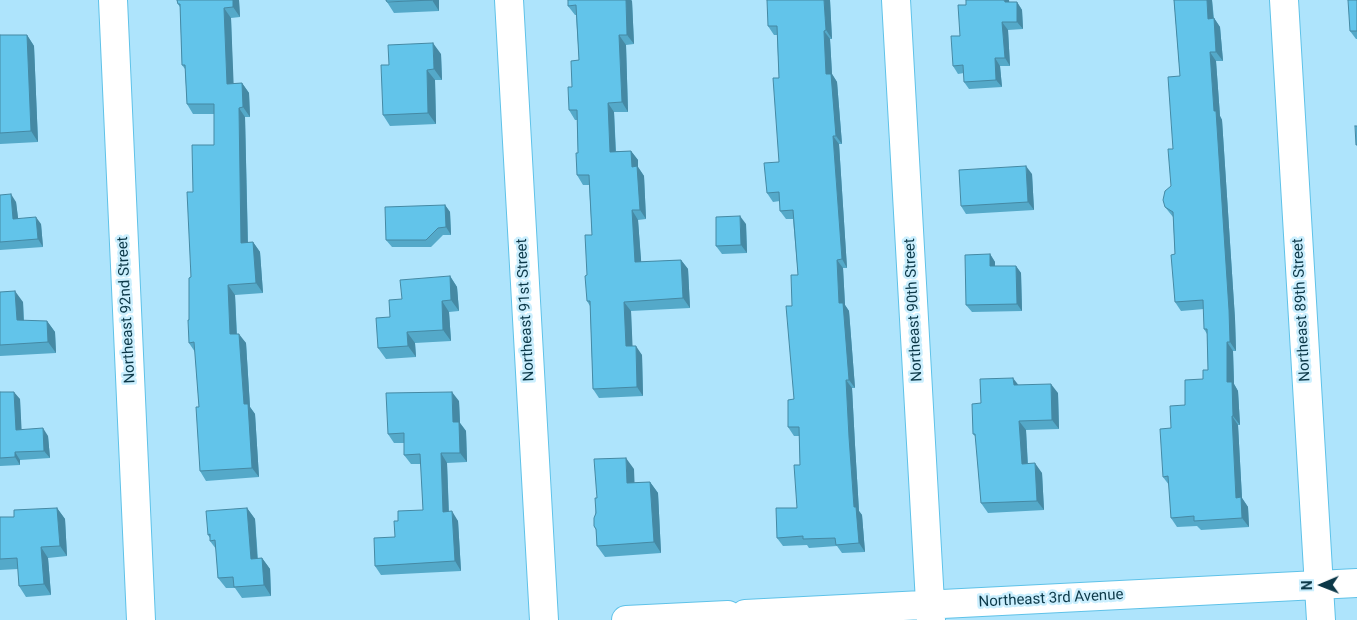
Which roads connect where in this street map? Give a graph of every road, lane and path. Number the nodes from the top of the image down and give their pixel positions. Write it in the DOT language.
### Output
graph roads {
  1 [pos="113,0"];
  2 [pos="508,0"];
  3 [pos="896,0"];
  4 [pos="1284,0"];
  5 [pos="1357,583"];
  6 [pos="1319,586"];
  7 [pos="931,612"];
  8 [pos="142,620"];
  9 [pos="544,620"];
  10 [pos="626,620"];
  11 [pos="1321,620"];
  1 -- 8 [label="street, Northeast 92nd Street"];
  2 -- 9 [label="street, Northeast 91st Street"];
  3 -- 7 [label="street, Northeast 90th Street"];
  4 -- 6 [label="street, Northeast 89th Street"];
  5 -- 6 [label="street, Northeast 3rd Avenue"];
  6 -- 7 [label="street, Northeast 3rd Avenue"];
  6 -- 11 [label="street, Northeast 89th Street"];
  7 -- 10 [label="street, Northeast 3rd Avenue"];
}
